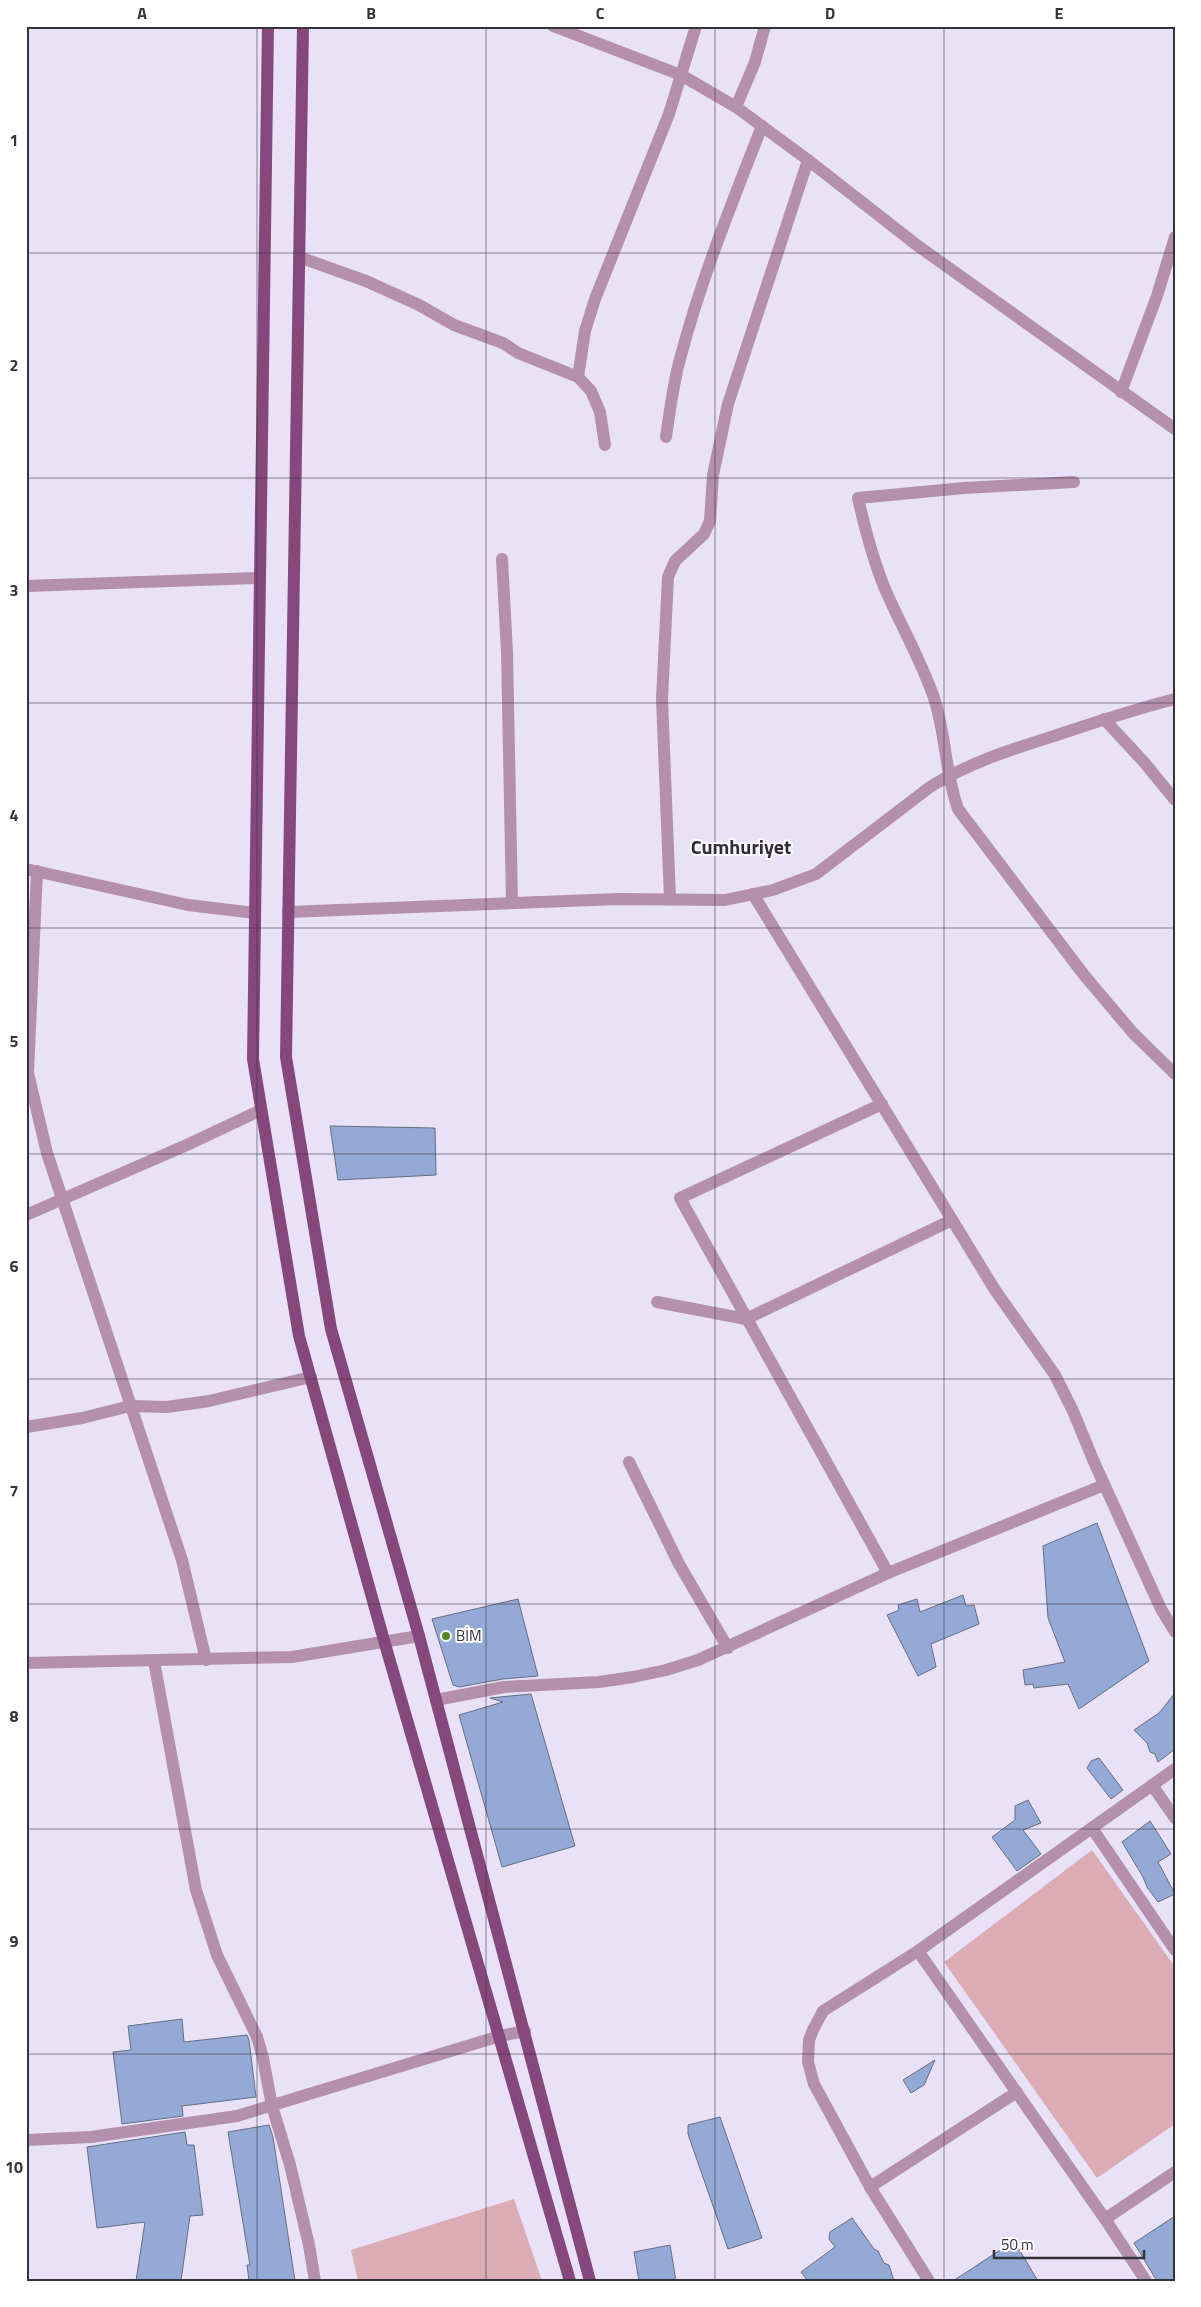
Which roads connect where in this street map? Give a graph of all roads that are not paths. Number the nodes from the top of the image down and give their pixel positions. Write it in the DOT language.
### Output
graph roads {
  1 [pos="268,26"];
  2 [pos="303,26"];
  3 [pos="553,26"];
  4 [pos="696,26"];
  5 [pos="765,26"];
  6 [pos="681,75"];
  7 [pos="736,107"];
  8 [pos="762,126"];
  9 [pos="808,160"];
  10 [pos="1175,237"];
  11 [pos="299,257"];
  12 [pos="578,377"];
  13 [pos="1122,392"];
  14 [pos="1175,429"];
  15 [pos="666,437"];
  16 [pos="605,446"];
  17 [pos="1074,482"];
  18 [pos="502,559"];
  19 [pos="259,578"];
  20 [pos="26,586"];
  21 [pos="1175,699"];
  22 [pos="1104,719"];
  23 [pos="950,775"];
  24 [pos="1175,800"];
  25 [pos="31,870"];
  26 [pos="753,894"];
  27 [pos="670,898"];
  28 [pos="512,903"];
  29 [pos="288,912"];
  30 [pos="255,913"];
  31 [pos="1175,1074"];
  32 [pos="882,1104"];
  33 [pos="261,1110"];
  34 [pos="62,1199"];
  35 [pos="26,1215"];
  36 [pos="952,1220"];
  37 [pos="657,1302"];
  38 [pos="746,1319"];
  39 [pos="311,1377"];
  40 [pos="130,1406"];
  41 [pos="26,1428"];
  42 [pos="629,1462"];
  43 [pos="1104,1484"];
  44 [pos="888,1572"];
  45 [pos="1175,1632"];
  46 [pos="419,1636"];
  47 [pos="385,1644"];
  48 [pos="728,1648"];
  49 [pos="206,1660"];
  50 [pos="154,1661"];
  51 [pos="26,1663"];
  52 [pos="436,1700"];
  53 [pos="1175,1769"];
  54 [pos="1152,1785"];
  55 [pos="1175,1818"];
  56 [pos="1092,1828"];
  57 [pos="1175,1950"];
  58 [pos="918,1951"];
  59 [pos="525,2031"];
  60 [pos="500,2036"];
  61 [pos="1017,2092"];
  62 [pos="272,2106"];
  63 [pos="26,2140"];
  64 [pos="1175,2172"];
  65 [pos="870,2188"];
  66 [pos="1105,2218"];
  67 [pos="315,2281"];
  68 [pos="570,2281"];
  69 [pos="590,2281"];
  70 [pos="929,2281"];
  71 [pos="1146,2281"];
  1 -- 19 [label="main road"];
  2 -- 11 [label="main road"];
  3 -- 6 [label="street"];
  4 -- 6 [label="street"];
  5 -- 7 [label="street"];
  6 -- 7 [label="street"];
  6 -- 12 [label="street"];
  7 -- 8 [label="street"];
  8 -- 9 [label="street"];
  8 -- 15 [label="street"];
  9 -- 13 [label="street"];
  9 -- 27 [label="street"];
  10 -- 13 [label="street"];
  11 -- 12 [label="street"];
  11 -- 29 [label="main road"];
  12 -- 16 [label="street"];
  13 -- 14 [label="street"];
  17 -- 23 [label="street"];
  18 -- 28 [label="street"];
  19 -- 20 [label="street"];
  19 -- 30 [label="main road"];
  21 -- 22 [label="street"];
  22 -- 23 [label="street"];
  22 -- 24 [label="street"];
  23 -- 26 [label="street"];
  23 -- 31 [label="street"];
  25 -- 30 [label="street"];
  25 -- 34 [label="street"];
  26 -- 27 [label="street"];
  26 -- 32 [label="street"];
  27 -- 28 [label="street"];
  28 -- 29 [label="street"];
  29 -- 46 [label="main road"];
  30 -- 33 [label="main road"];
  32 -- 36 [label="street"];
  32 -- 38 [label="street"];
  33 -- 34 [label="street"];
  33 -- 39 [label="main road"];
  34 -- 35 [label="street"];
  34 -- 40 [label="street"];
  36 -- 38 [label="street"];
  36 -- 43 [label="street"];
  37 -- 38 [label="street"];
  38 -- 44 [label="street"];
  39 -- 40 [label="street"];
  39 -- 47 [label="main road"];
  40 -- 41 [label="street"];
  40 -- 49 [label="street"];
  42 -- 48 [label="street"];
  43 -- 44 [label="street"];
  43 -- 45 [label="street"];
  44 -- 48 [label="street"];
  46 -- 47 [label="street"];
  46 -- 52 [label="main road"];
  47 -- 49 [label="street"];
  47 -- 60 [label="main road"];
  48 -- 52 [label="street"];
  49 -- 50 [label="street"];
  50 -- 51 [label="street"];
  50 -- 62 [label="street"];
  52 -- 59 [label="main road"];
  53 -- 54 [label="street"];
  54 -- 55 [label="street"];
  54 -- 56 [label="street"];
  56 -- 57 [label="street"];
  56 -- 58 [label="street"];
  58 -- 61 [label="street"];
  58 -- 65 [label="street"];
  59 -- 60 [label="street"];
  59 -- 69 [label="main road"];
  60 -- 62 [label="street"];
  60 -- 68 [label="main road"];
  61 -- 65 [label="street"];
  61 -- 66 [label="street"];
  62 -- 63 [label="street"];
  62 -- 67 [label="street"];
  64 -- 66 [label="street"];
  65 -- 70 [label="street"];
  66 -- 71 [label="street"];
}
